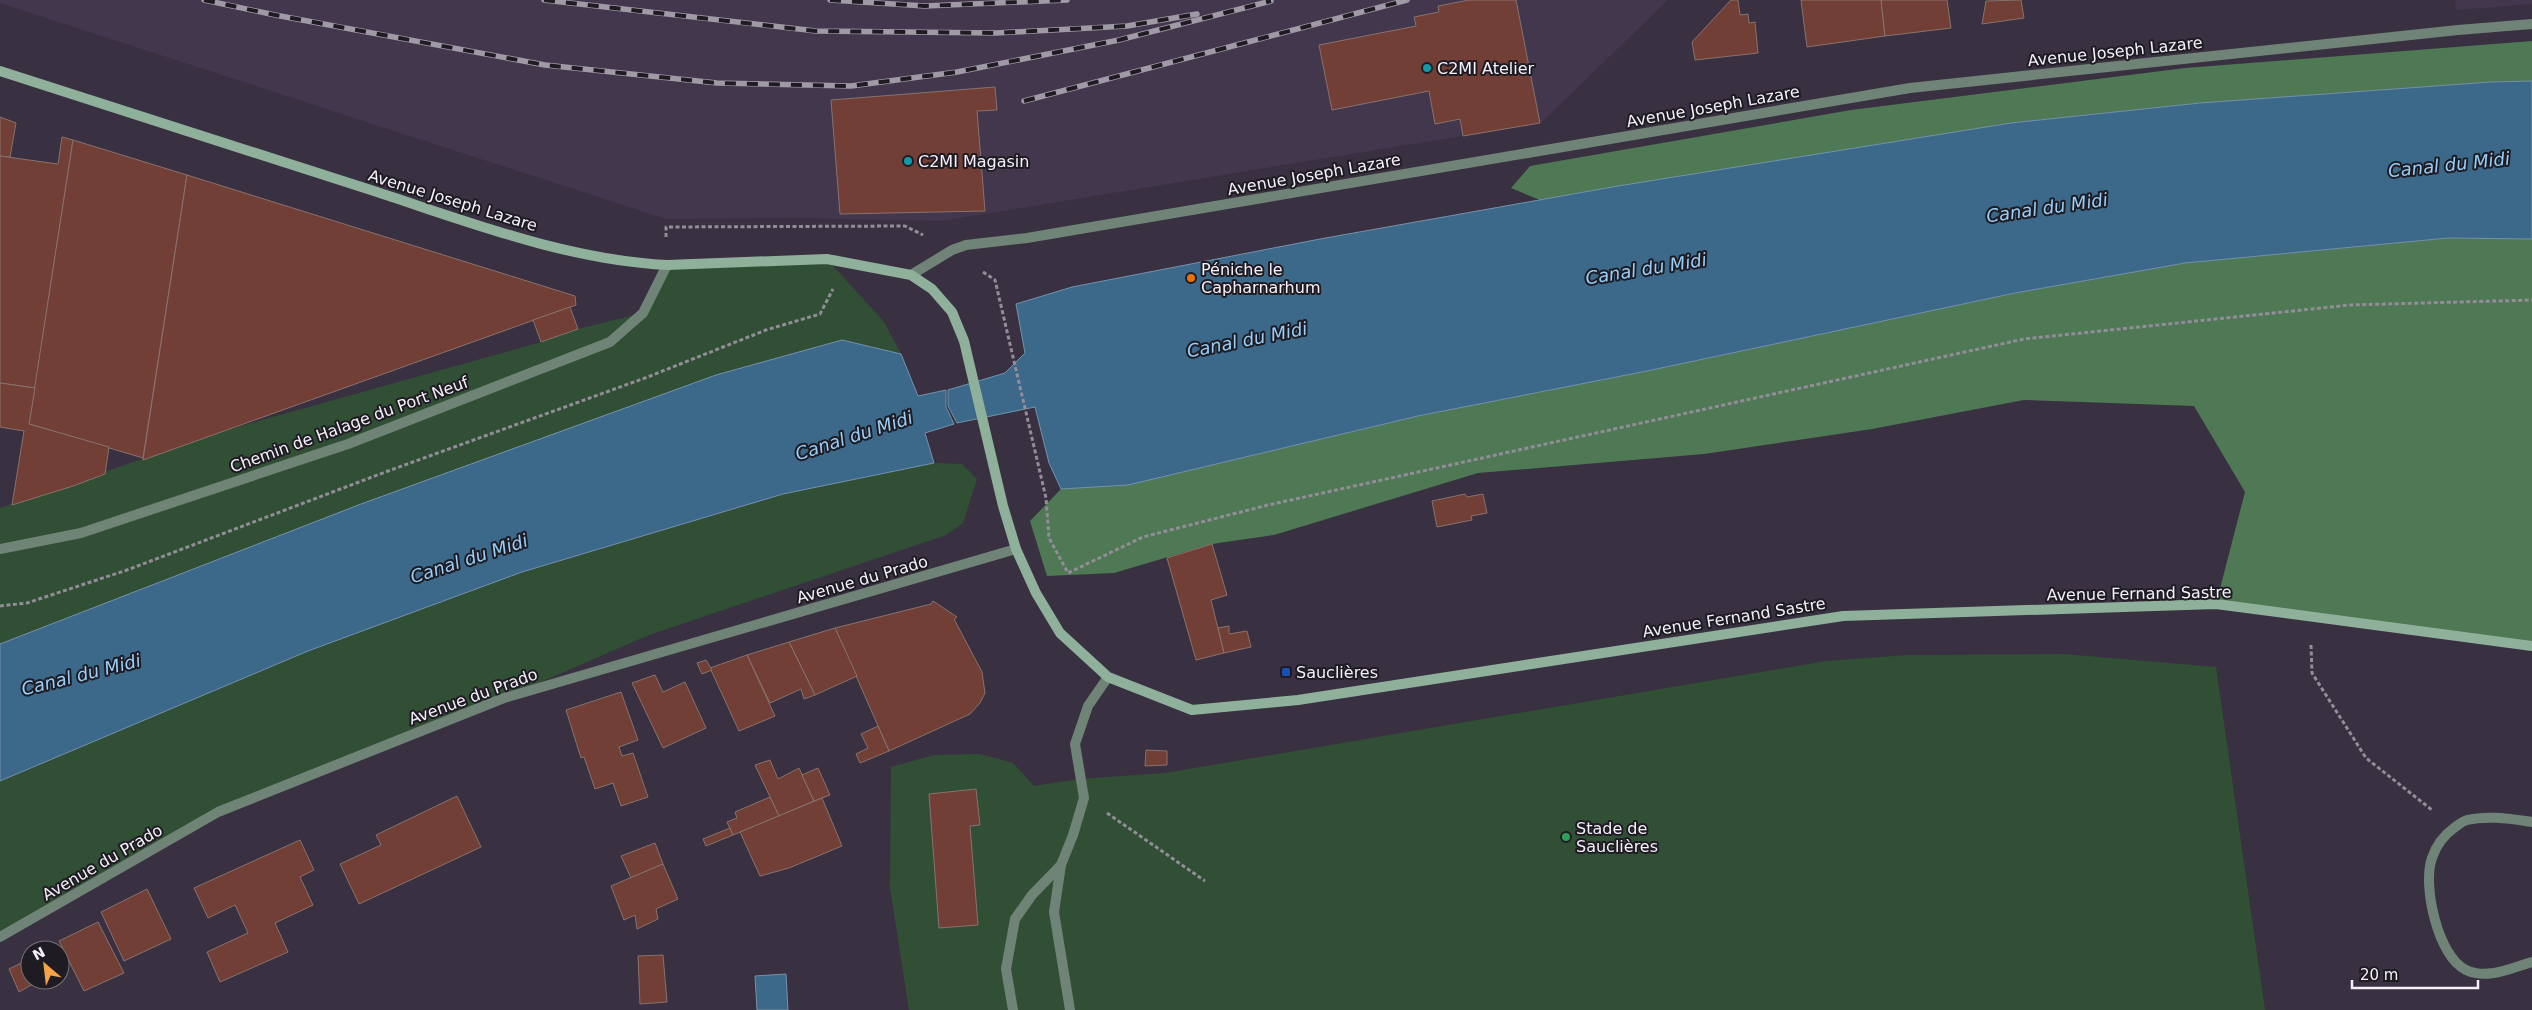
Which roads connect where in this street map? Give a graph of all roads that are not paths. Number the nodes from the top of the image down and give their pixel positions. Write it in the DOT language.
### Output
graph roads {
  1 [pos="2532,24"];
  2 [pos="0,71"];
  3 [pos="667,265"];
  4 [pos="911,275"];
  5 [pos="1003,506"];
  6 [pos="0,549"];
  7 [pos="1016,550"];
  8 [pos="2532,646"];
  9 [pos="1108,678"];
  10 [pos="2532,822"];
  11 [pos="1061,865"];
  12 [pos="0,937"];
  13 [pos="2532,962"];
  14 [pos="1013,1010"];
  15 [pos="1070,1010"];
  1 -- 4 [label="street, Avenue Joseph Lazare"];
  2 -- 3 [label="main road, Avenue Joseph Lazare"];
  3 -- 4 [label="main road, Avenue Joseph Lazare"];
  3 -- 6 [label="street, Chemin de Halage du Port Neuf"];
  4 -- 5 [label="main road, Avenue Joseph Lazare"];
  5 -- 7 [label="main road, Avenue Fernand Sastre"];
  7 -- 9 [label="main road, Avenue Fernand Sastre"];
  7 -- 12 [label="street, Avenue du Prado"];
  8 -- 9 [label="main road, Avenue Fernand Sastre"];
  9 -- 11 [label="street"];
  10 -- 13 [label="street"];
  11 -- 14 [label="street"];
  11 -- 15 [label="street"];
}
